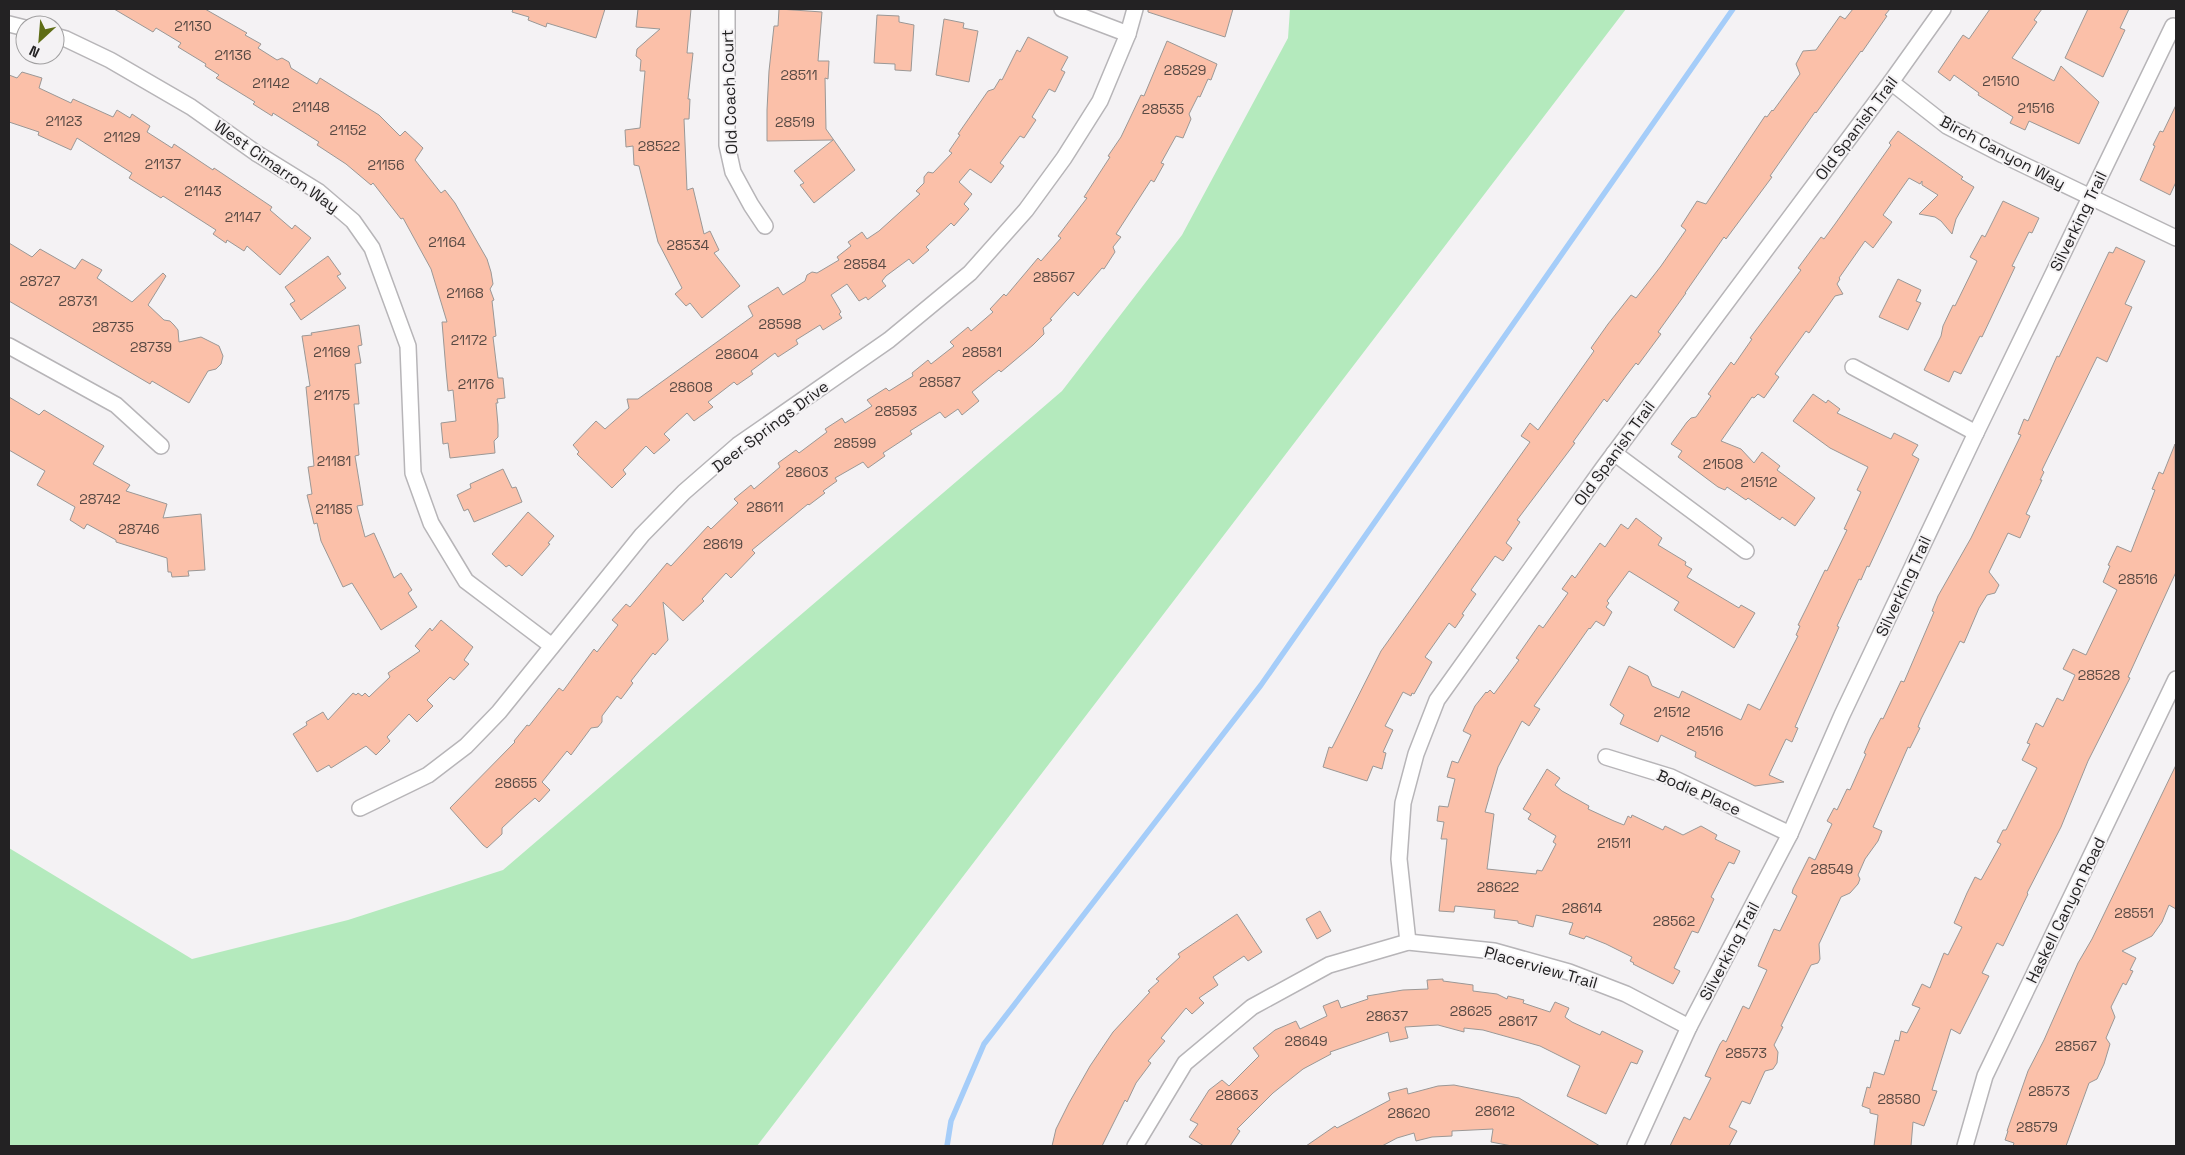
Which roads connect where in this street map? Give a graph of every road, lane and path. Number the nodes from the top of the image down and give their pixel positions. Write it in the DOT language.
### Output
graph roads {
  1 [pos="727,9"];
  2 [pos="1062,9"];
  3 [pos="1135,9"];
  4 [pos="1943,9"];
  5 [pos="2173,26"];
  6 [pos="1128,34"];
  7 [pos="65,39"];
  8 [pos="1891,82"];
  9 [pos="2090,197"];
  10 [pos="765,226"];
  11 [pos="2176,238"];
  12 [pos="9,346"];
  13 [pos="1853,367"];
  14 [pos="1976,433"];
  15 [pos="161,446"];
  16 [pos="1614,453"];
  17 [pos="1746,551"];
  18 [pos="552,646"];
  19 [pos="2176,679"];
  20 [pos="1606,757"];
  21 [pos="360,808"];
  22 [pos="1790,834"];
  23 [pos="1408,942"];
  24 [pos="1689,1027"];
  25 [pos="1135,1146"];
  26 [pos="1635,1146"];
  27 [pos="1965,1146"];
  1 -- 10 [label="street, Old Coach Court"];
  2 -- 6 [label="street"];
  3 -- 6 [label="street, Deer Springs Drive"];
  4 -- 8 [label="street, Old Spanish Trail"];
  5 -- 9 [label="street, Silverking Trail"];
  6 -- 18 [label="street, Deer Springs Drive"];
  7 -- 18 [label="street, West Cimarron Way"];
  8 -- 9 [label="street, Birch Canyon Way"];
  8 -- 16 [label="street, Old Spanish Trail"];
  9 -- 11 [label="street, Birch Canyon Way"];
  9 -- 14 [label="street, Silverking Trail"];
  12 -- 15 [label="street"];
  13 -- 14 [label="street"];
  14 -- 22 [label="street, Silverking Trail"];
  16 -- 17 [label="street"];
  16 -- 23 [label="street, Old Spanish Trail"];
  18 -- 21 [label="street, Deer Springs Drive"];
  19 -- 27 [label="street, Haskell Canyon Road"];
  20 -- 22 [label="street, Bodie Place"];
  22 -- 24 [label="street, Silverking Trail"];
  23 -- 24 [label="street, Placerview Trail"];
  23 -- 25 [label="street, Placerview Trail"];
  24 -- 26 [label="street, Silverking Trail"];
}
